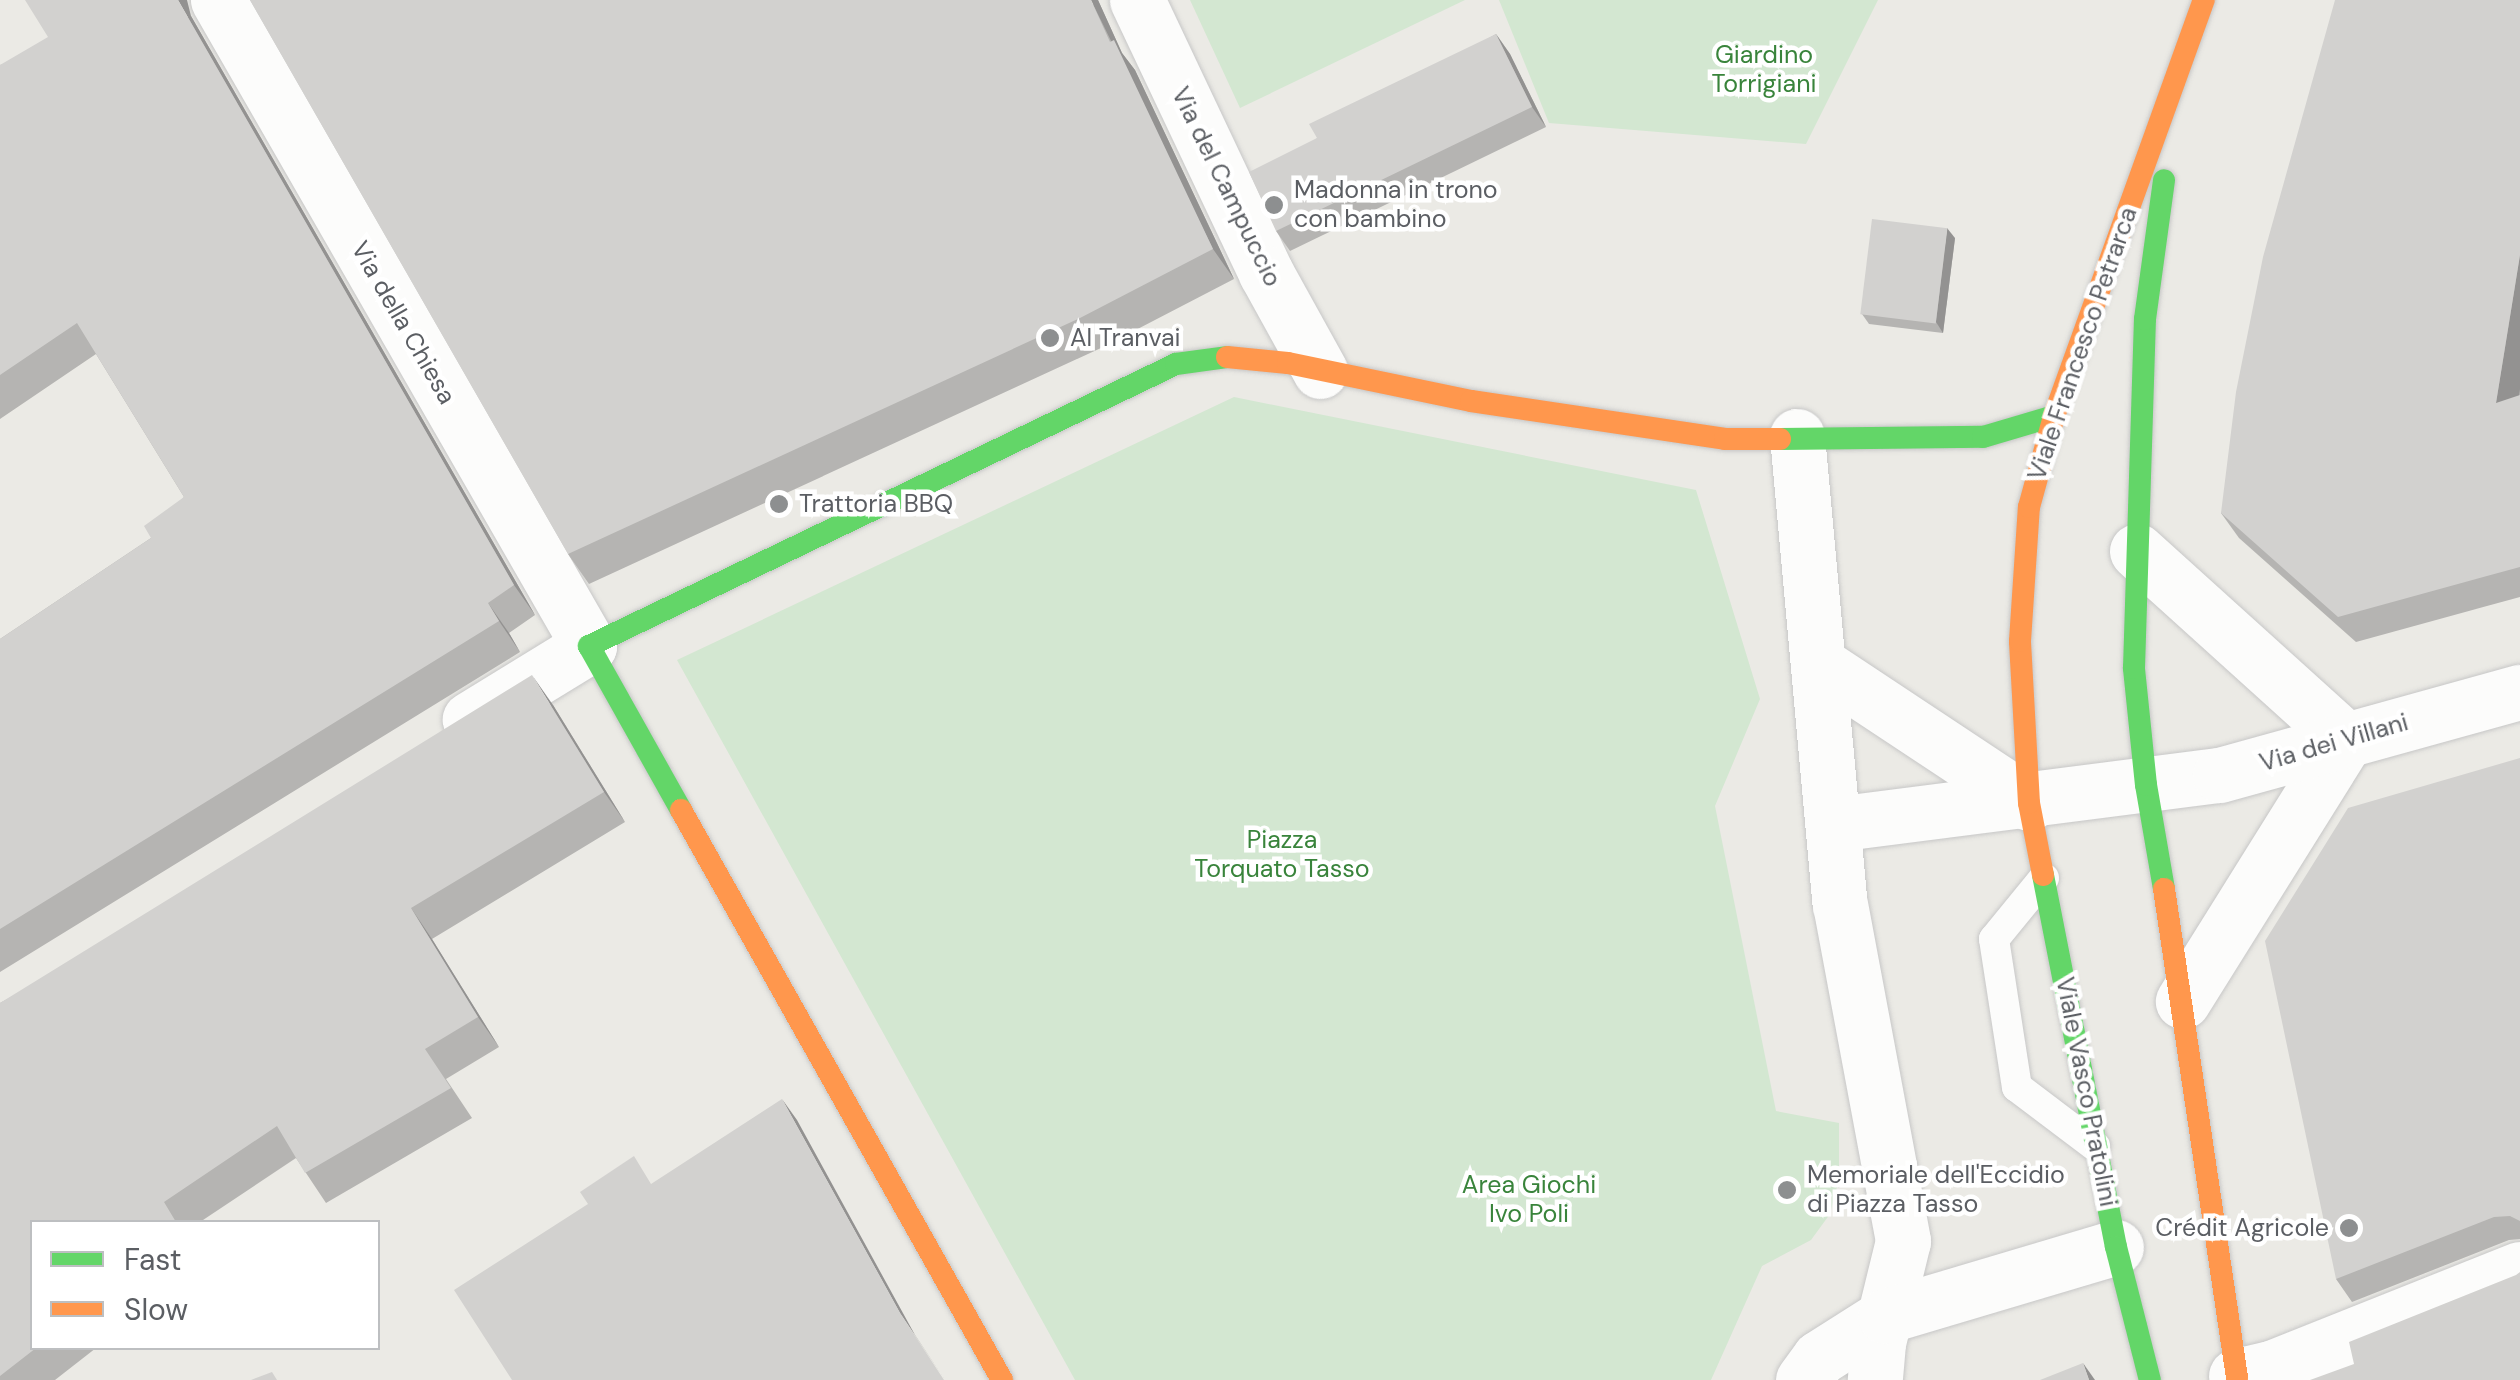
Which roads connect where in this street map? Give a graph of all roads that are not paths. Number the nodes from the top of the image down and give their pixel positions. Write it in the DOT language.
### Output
graph roads {
  1 [pos="218,0"];
  2 [pos="1138,0"];
  3 [pos="2204,0"];
  4 [pos="2179,72"];
  5 [pos="1320,371"];
  6 [pos="2054,416"];
  7 [pos="1797,436"];
  8 [pos="2137,551"];
  9 [pos="589,646"];
  10 [pos="1819,664"];
  11 [pos="2520,692"];
  12 [pos="2346,740"];
  13 [pos="420,750"];
  14 [pos="2146,786"];
  15 [pos="2029,803"];
  16 [pos="1835,824"];
  17 [pos="2044,878"];
  18 [pos="2183,1001"];
  19 [pos="2096,1147"];
  20 [pos="2116,1247"];
  21 [pos="2520,1269"];
  22 [pos="1885,1316"];
  23 [pos="2236,1378"];
  24 [pos="1002,1380"];
  25 [pos="1803,1380"];
  26 [pos="1874,1380"];
  27 [pos="2150,1380"];
  1 -- 9 [label="street, Via della Chiesa"];
  2 -- 5 [label="street, Via del Campuccio"];
  3 -- 4 [label="main road, Viale Francesco Petrarca"];
  4 -- 6 [label="main road, Viale Francesco Petrarca"];
  4 -- 8 [label="main road, Viale Francesco Petrarca"];
  5 -- 7 [label="main road"];
  5 -- 9 [label="main road"];
  6 -- 7 [label="main road"];
  6 -- 15 [label="main road, Viale Francesco Petrarca"];
  7 -- 10 [label="street"];
  8 -- 12 [label="street"];
  8 -- 14 [label="main road, Viale Francesco Petrarca"];
  9 -- 13 [label="street"];
  9 -- 24 [label="main road"];
  10 -- 15 [label="street"];
  10 -- 16 [label="street"];
  11 -- 12 [label="street, Via dei Villani"];
  12 -- 14 [label="street, Via dei Villani"];
  12 -- 18 [label="street"];
  14 -- 15 [label="street"];
  14 -- 18 [label="main road"];
  15 -- 16 [label="street"];
  15 -- 17 [label="main road, Viale Vasco Pratolini"];
  16 -- 22 [label="street"];
  17 -- 19 [label="main road, Viale Vasco Pratolini"];
  17 -- 19 [label="lane"];
  18 -- 23 [label="main road"];
  19 -- 20 [label="main road, Viale Vasco Pratolini"];
  20 -- 22 [label="street"];
  20 -- 27 [label="main road, Viale Vasco Pratolini"];
  21 -- 23 [label="street"];
  22 -- 25 [label="street"];
  22 -- 26 [label="street"];
}
